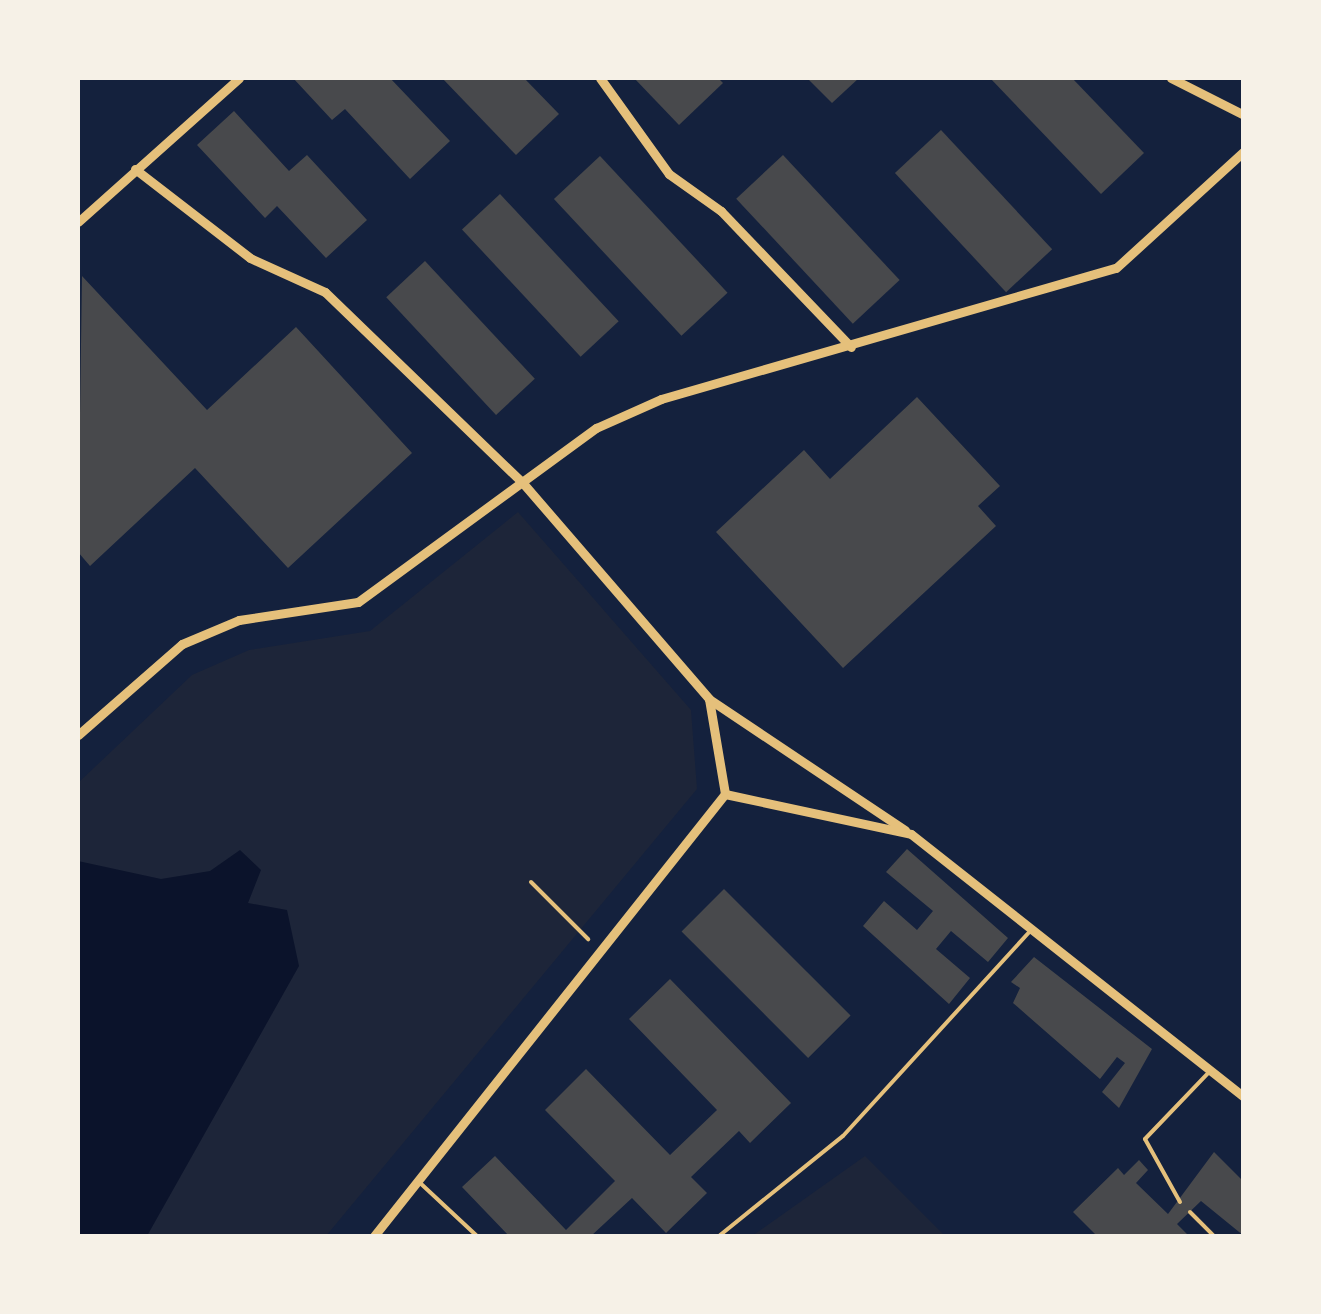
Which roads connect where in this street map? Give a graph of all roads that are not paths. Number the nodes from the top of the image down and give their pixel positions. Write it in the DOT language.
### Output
graph roads {
  1 [pos="239,78"];
  2 [pos="600,78"];
  3 [pos="1170,78"];
  4 [pos="1244,115"];
  5 [pos="1244,151"];
  6 [pos="136,170"];
  7 [pos="78,222"];
  8 [pos="850,347"];
  9 [pos="522,482"];
  10 [pos="708,699"];
  11 [pos="78,735"];
  12 [pos="726,794"];
  13 [pos="912,834"];
  14 [pos="1032,930"];
  15 [pos="1210,1071"];
  16 [pos="1244,1097"];
  17 [pos="418,1181"];
  18 [pos="1180,1202"];
  19 [pos="1190,1212"];
  20 [pos="374,1236"];
  21 [pos="478,1236"];
  22 [pos="718,1236"];
  23 [pos="1214,1236"];
  1 -- 6 [label="street"];
  2 -- 8 [label="street"];
  3 -- 4 [label="street"];
  5 -- 8 [label="street"];
  6 -- 7 [label="street"];
  6 -- 9 [label="street"];
  8 -- 9 [label="street"];
  9 -- 10 [label="street"];
  9 -- 11 [label="street"];
  10 -- 12 [label="street"];
  10 -- 13 [label="street"];
  12 -- 13 [label="street"];
  12 -- 17 [label="street"];
  13 -- 14 [label="street"];
  14 -- 15 [label="street"];
  14 -- 22 [label="lane"];
  15 -- 16 [label="street"];
  15 -- 18 [label="lane"];
  17 -- 20 [label="street"];
  17 -- 21 [label="lane"];
  19 -- 23 [label="lane"];
}
